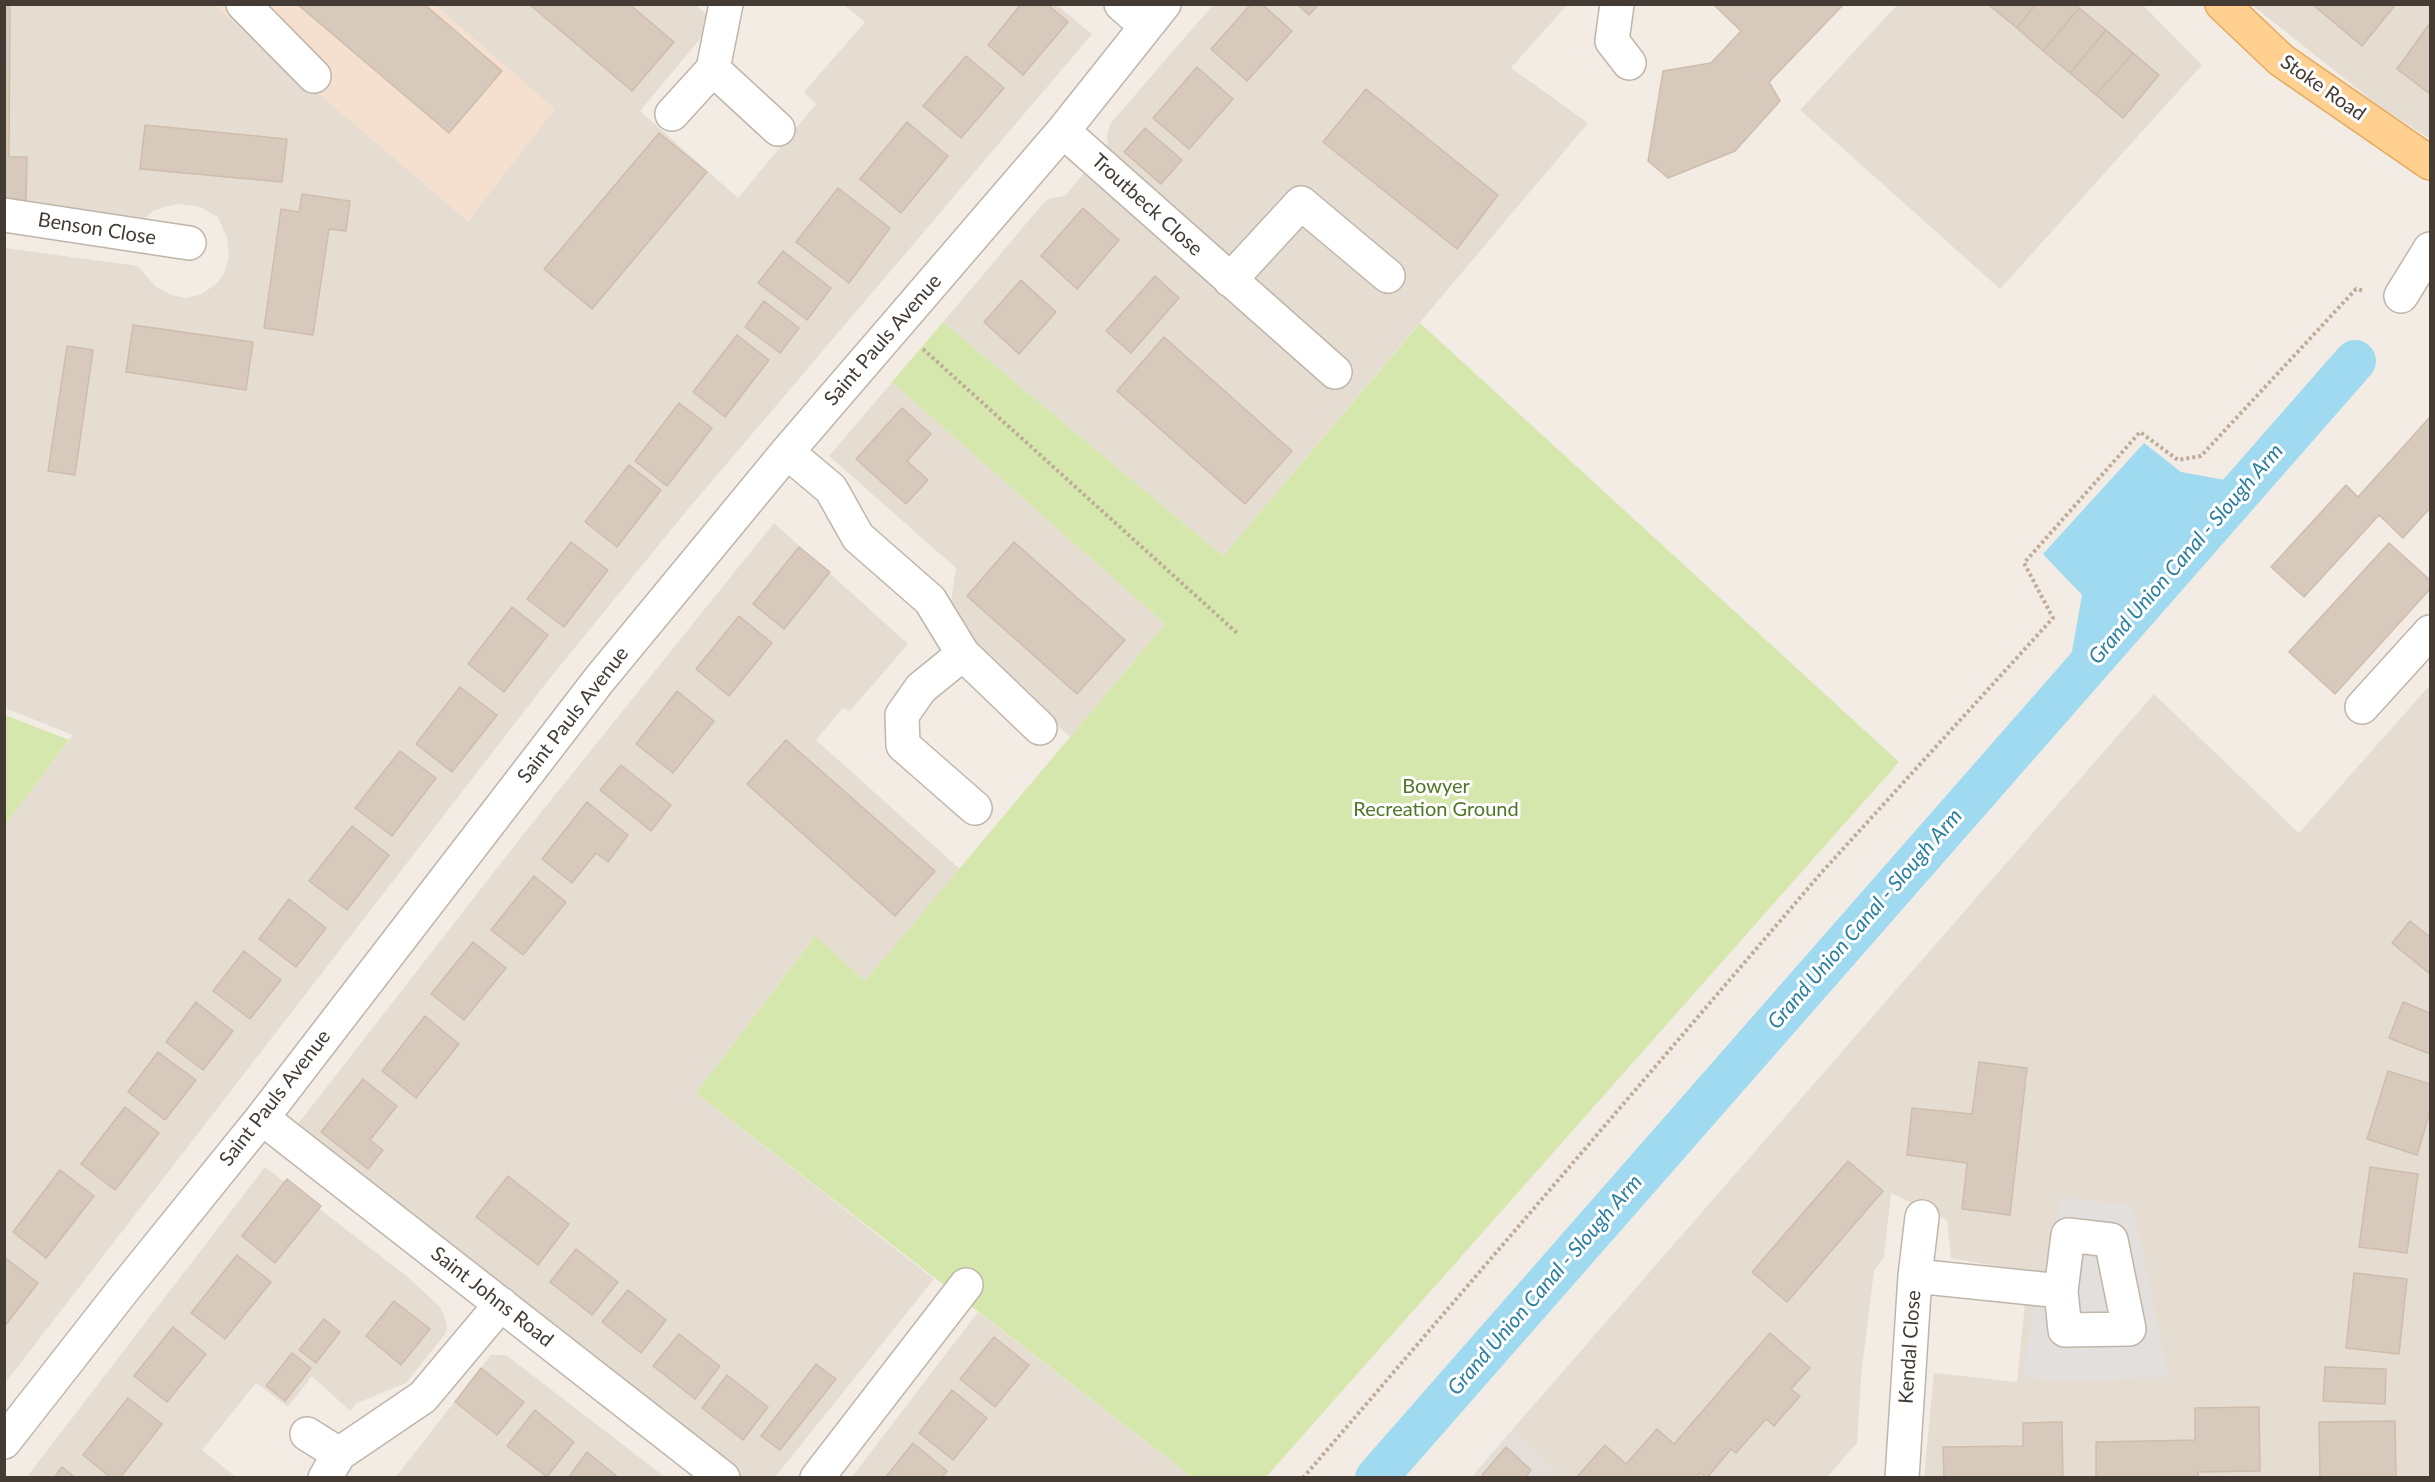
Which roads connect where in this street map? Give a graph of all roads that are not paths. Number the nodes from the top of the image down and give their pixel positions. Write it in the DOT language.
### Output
graph roads {
  1 [pos="243,4"];
  2 [pos="726,4"];
  3 [pos="1120,4"];
  4 [pos="1617,4"];
  5 [pos="2222,4"];
  6 [pos="1155,15"];
  7 [pos="1629,63"];
  8 [pos="713,69"];
  9 [pos="314,76"];
  10 [pos="672,114"];
  11 [pos="778,129"];
  12 [pos="1063,130"];
  13 [pos="2430,163"];
  14 [pos="4,215"];
  15 [pos="189,243"];
  16 [pos="2430,249"];
  17 [pos="1388,276"];
  18 [pos="1230,280"];
  19 [pos="2402,296"];
  20 [pos="1335,372"];
  21 [pos="787,452"];
  22 [pos="2430,632"];
  23 [pos="963,654"];
  24 [pos="2362,707"];
  25 [pos="1040,728"];
  26 [pos="975,808"];
  27 [pos="262,1118"];
  28 [pos="1922,1217"];
  29 [pos="1915,1276"];
  30 [pos="966,1285"];
  31 [pos="2061,1290"];
  32 [pos="501,1304"];
  33 [pos="307,1434"];
  34 [pos="4,1442"];
  35 [pos="332,1466"];
  36 [pos="723,1478"];
  37 [pos="817,1478"];
  38 [pos="1902,1478"];
  1 -- 9 [label="street"];
  2 -- 8 [label="street"];
  3 -- 6 [label="street"];
  4 -- 7 [label="street"];
  5 -- 13 [label="main road, Stoke Road"];
  6 -- 12 [label="street, Saint Pauls Avenue"];
  8 -- 10 [label="street"];
  8 -- 11 [label="street"];
  12 -- 18 [label="street, Troutbeck Close"];
  12 -- 21 [label="street, Saint Pauls Avenue"];
  14 -- 15 [label="street, Benson Close"];
  16 -- 19 [label="street"];
  17 -- 18 [label="street"];
  18 -- 20 [label="street, Troutbeck Close"];
  21 -- 23 [label="street"];
  21 -- 27 [label="street, Saint Pauls Avenue"];
  22 -- 24 [label="street"];
  23 -- 25 [label="street"];
  23 -- 26 [label="street"];
  27 -- 32 [label="street, Saint Johns Road"];
  27 -- 34 [label="street, Saint Pauls Avenue"];
  28 -- 29 [label="street, Kendal Close"];
  29 -- 31 [label="street"];
  29 -- 38 [label="street, Kendal Close"];
  30 -- 37 [label="street"];
  32 -- 35 [label="street"];
  32 -- 36 [label="street, Saint Johns Road"];
  33 -- 35 [label="street"];
}
